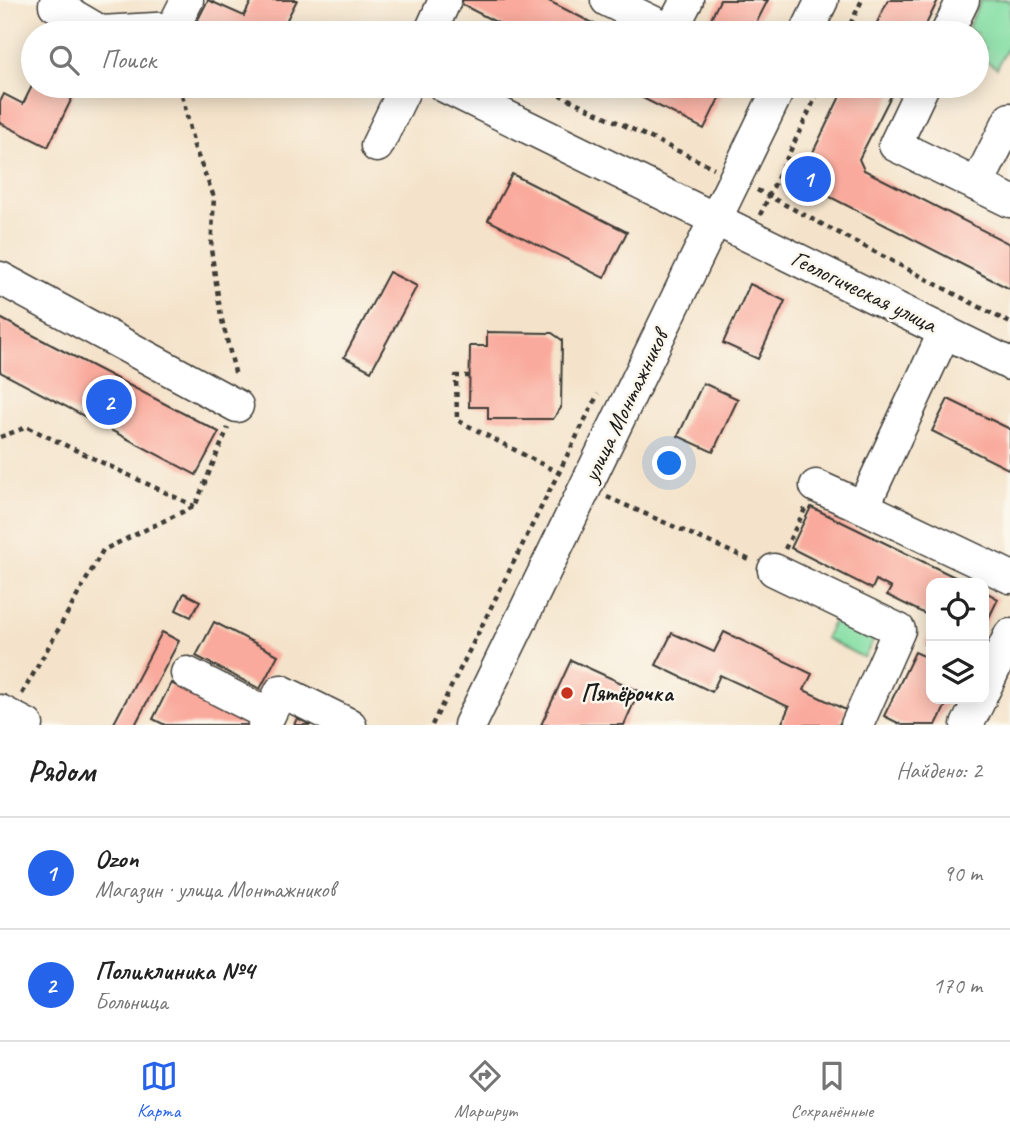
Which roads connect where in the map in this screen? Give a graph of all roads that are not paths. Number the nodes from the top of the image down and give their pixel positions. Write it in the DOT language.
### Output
graph roads {
  1 [pos="57,0"];
  2 [pos="187,0"];
  3 [pos="445,0"];
  4 [pos="607,0"];
  5 [pos="687,0"];
  6 [pos="822,0"];
  7 [pos="963,0"];
  8 [pos="83,21"];
  9 [pos="177,21"];
  10 [pos="435,21"];
  11 [pos="649,21"];
  12 [pos="676,21"];
  13 [pos="812,21"];
  14 [pos="953,21"];
  15 [pos="400,98"];
  16 [pos="469,98"];
  17 [pos="772,98"];
  18 [pos="917,98"];
  19 [pos="1010,118"];
  20 [pos="377,146"];
  21 [pos="977,185"];
  22 [pos="1010,201"];
  23 [pos="705,212"];
  24 [pos="0,278"];
  25 [pos="945,331"];
  26 [pos="1010,364"];
  27 [pos="237,406"];
  28 [pos="816,486"];
  29 [pos="863,507"];
  30 [pos="774,570"];
  31 [pos="1010,577"];
  32 [pos="1009,639"];
  33 [pos="187,673"];
  34 [pos="989,680"];
  35 [pos="978,704"];
  36 [pos="267,720"];
  37 [pos="350,725"];
  38 [pos="470,725"];
  39 [pos="857,725"];
  40 [pos="967,725"];
  1 -- 8 [label="street"];
  2 -- 9 [label="street"];
  3 -- 10 [label="street"];
  4 -- 11 [label="street"];
  5 -- 12 [label="street"];
  6 -- 13 [label="street"];
  7 -- 14 [label="street"];
  15 -- 20 [label="street"];
  16 -- 23 [label="street, Геологическая улица"];
  17 -- 23 [label="street, улица Монтажников"];
  18 -- 21 [label="street"];
  19 -- 21 [label="street"];
  21 -- 22 [label="street"];
  23 -- 25 [label="street, Геологическая улица"];
  23 -- 38 [label="street, улица Монтажников"];
  24 -- 27 [label="street"];
  25 -- 26 [label="street, Геологическая улица"];
  25 -- 29 [label="street"];
  28 -- 29 [label="street"];
  29 -- 31 [label="street"];
  30 -- 39 [label="street"];
  32 -- 34 [label="street"];
  33 -- 36 [label="street"];
  35 -- 40 [label="street"];
  36 -- 37 [label="street"];
}
